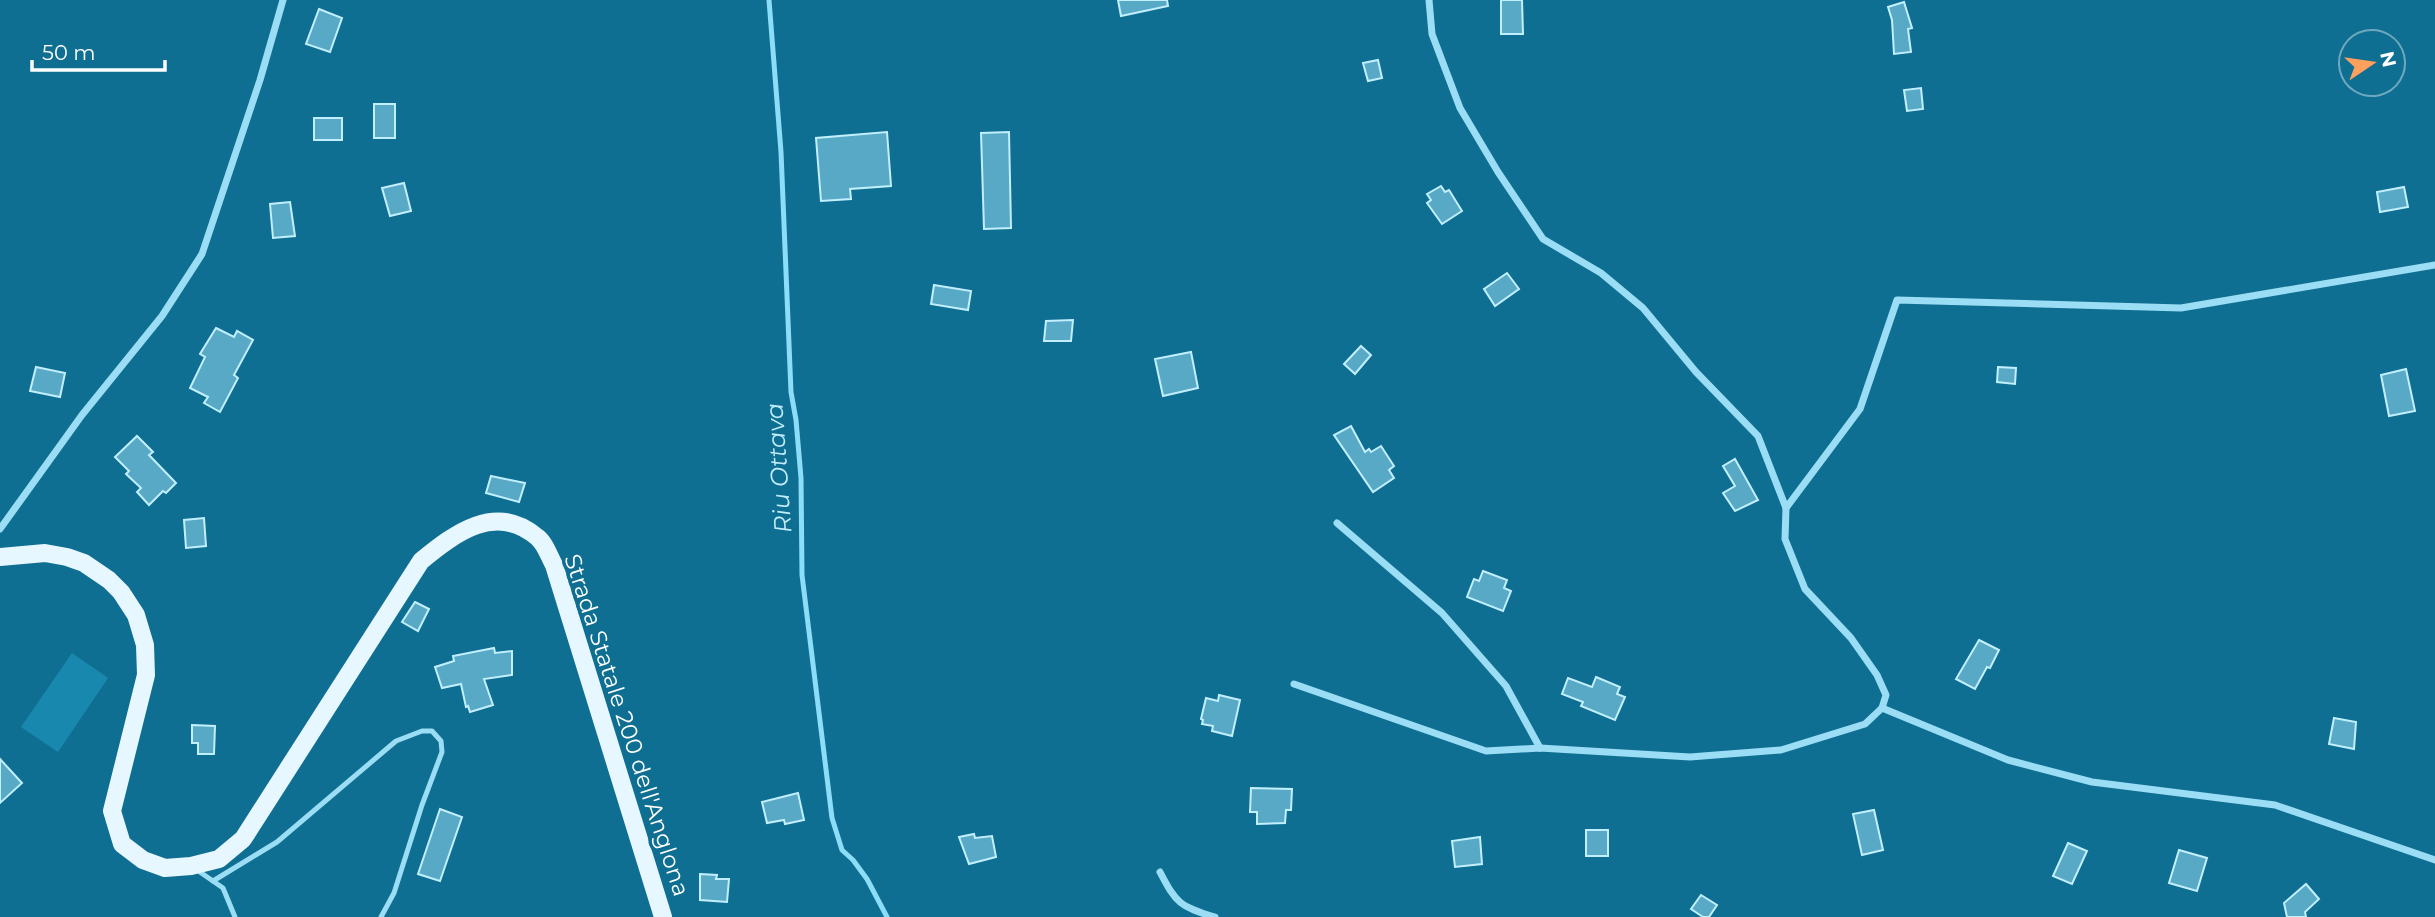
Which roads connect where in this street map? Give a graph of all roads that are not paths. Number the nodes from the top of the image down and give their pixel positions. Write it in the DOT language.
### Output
graph roads {
  1 [pos="283,0"];
  2 [pos="1429,0"];
  3 [pos="2435,265"];
  4 [pos="1786,508"];
  5 [pos="1338,523"];
  6 [pos="0,529"];
  7 [pos="0,557"];
  8 [pos="1294,684"];
  9 [pos="1882,708"];
  10 [pos="1540,748"];
  11 [pos="2435,860"];
  12 [pos="191,866"];
  13 [pos="1160,872"];
  14 [pos="213,881"];
  15 [pos="235,917"];
  16 [pos="381,917"];
  17 [pos="663,917"];
  18 [pos="1215,917"];
  1 -- 6 [label="street"];
  2 -- 4 [label="street"];
  3 -- 4 [label="street"];
  4 -- 9 [label="street"];
  5 -- 10 [label="street"];
  7 -- 12 [label="main road, Strada Statale 200 dell'Anglona"];
  8 -- 10 [label="street"];
  9 -- 10 [label="street"];
  9 -- 11 [label="street"];
  12 -- 14 [label="lane"];
  12 -- 17 [label="main road, Strada Statale 200 dell'Anglona"];
  13 -- 18 [label="street"];
  14 -- 15 [label="lane"];
  14 -- 16 [label="lane"];
}
